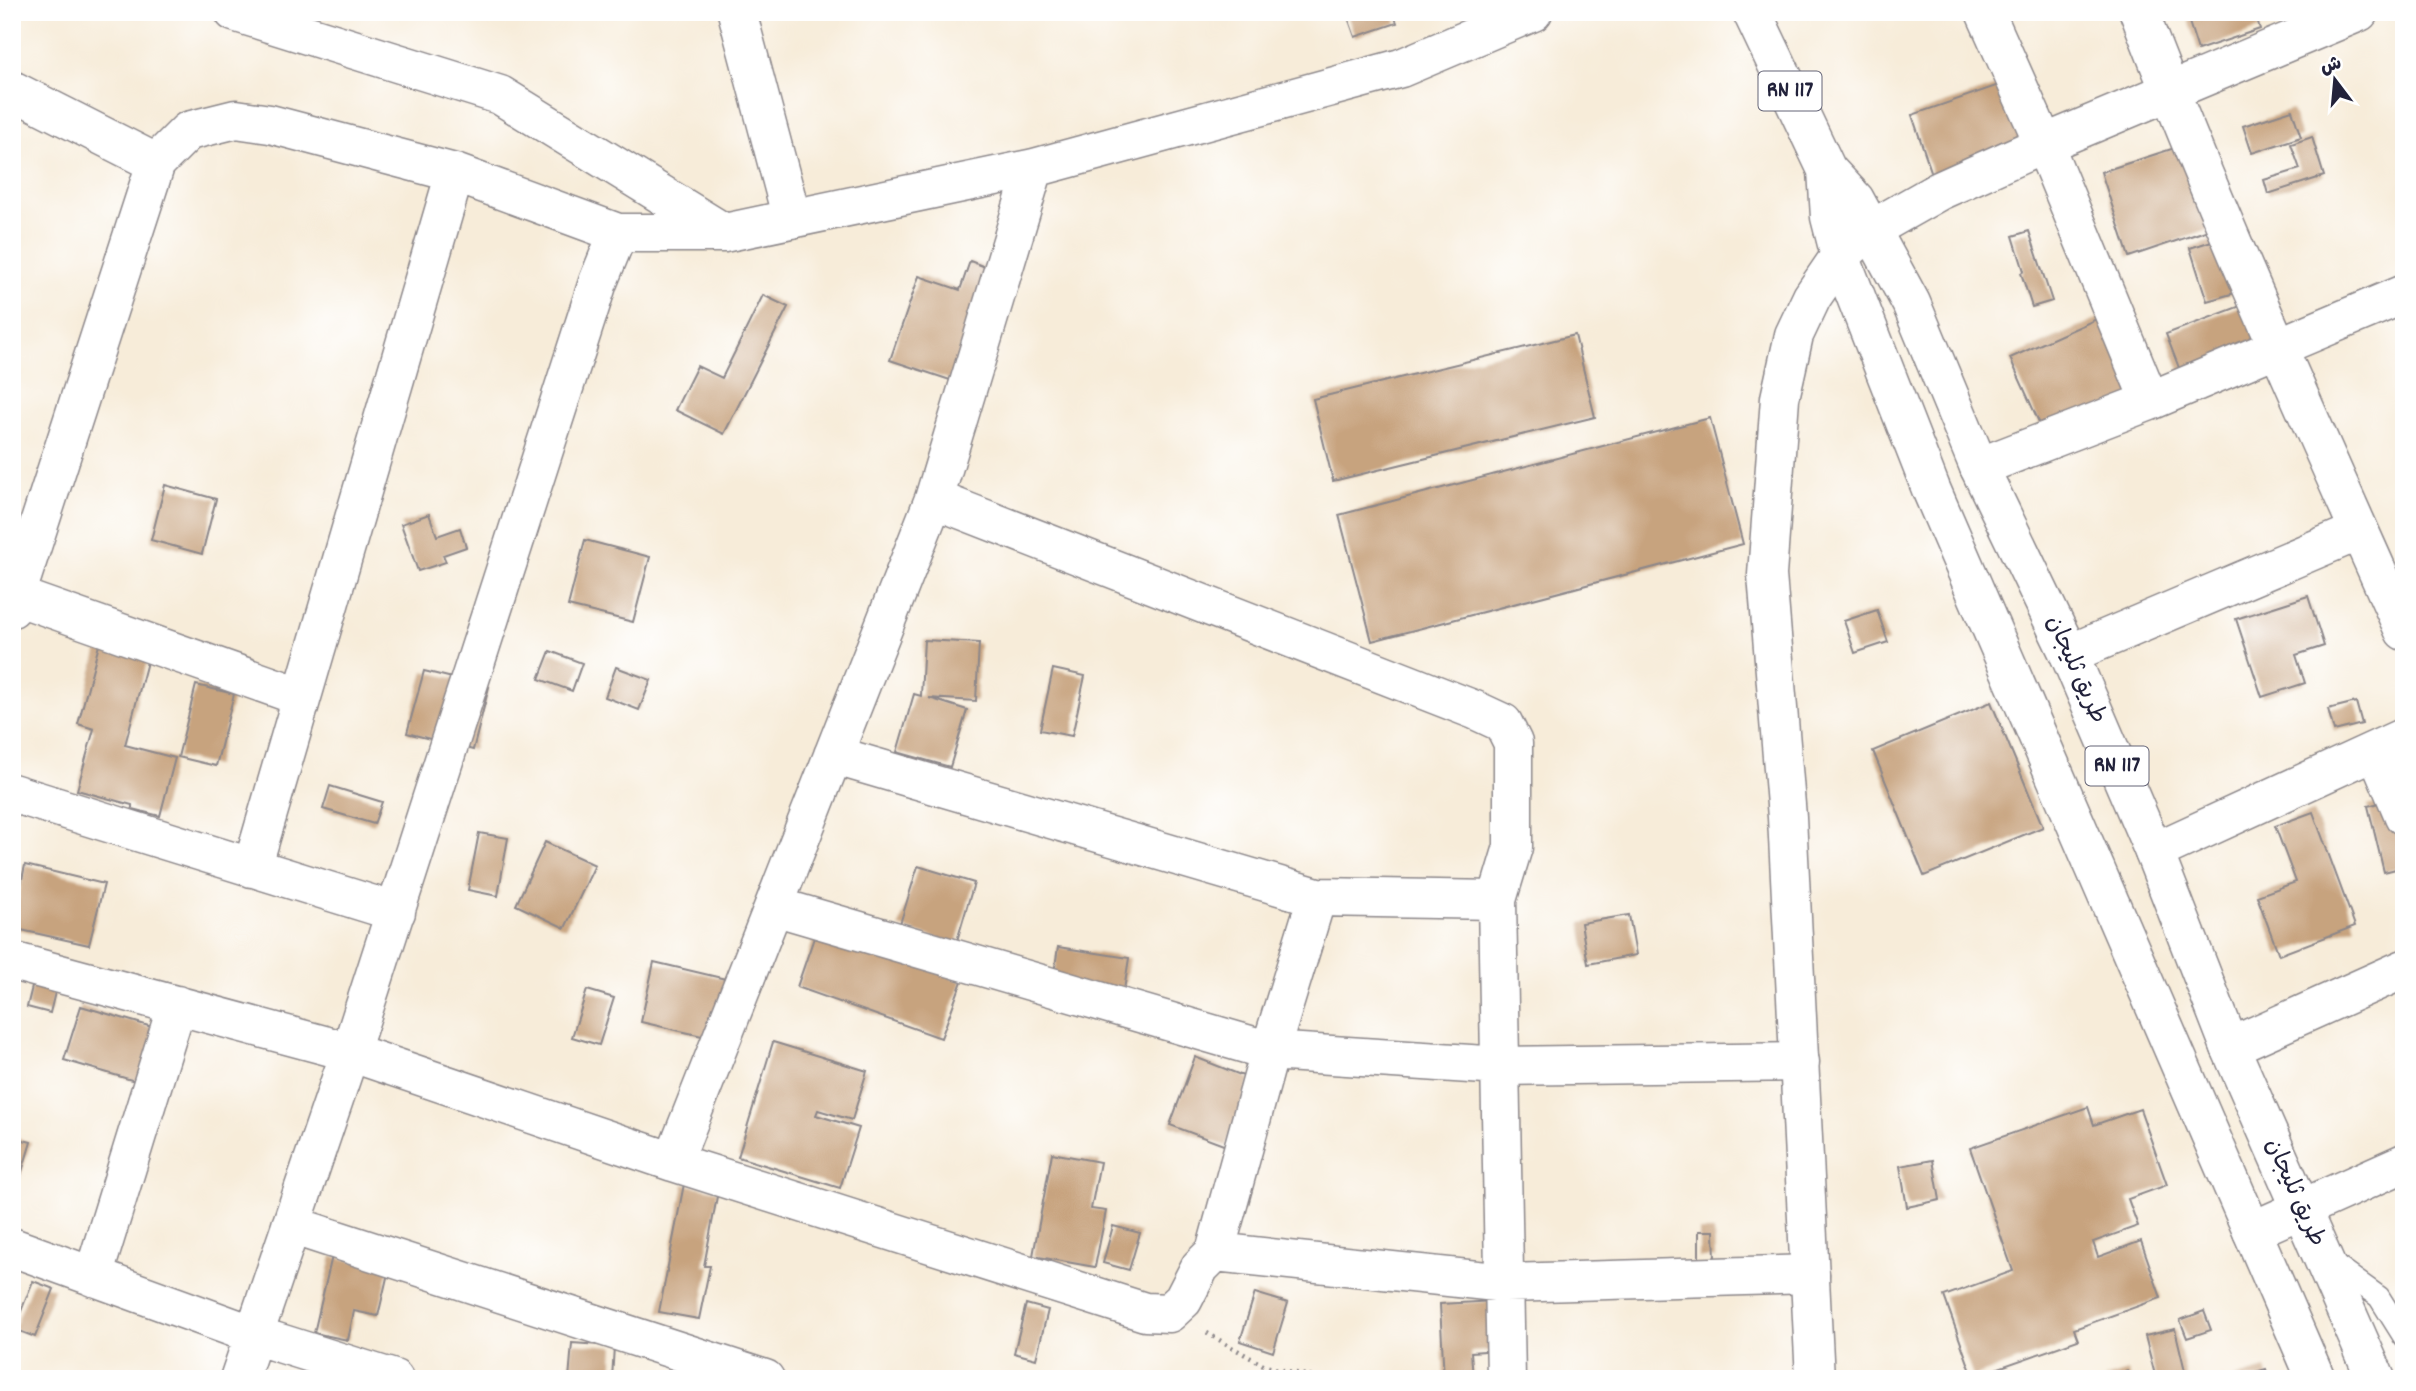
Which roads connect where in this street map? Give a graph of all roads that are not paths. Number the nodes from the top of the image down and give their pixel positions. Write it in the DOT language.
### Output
graph roads {
  1 [pos="234,12"];
  2 [pos="737,12"];
  3 [pos="1533,12"];
  4 [pos="1752,12"];
  5 [pos="1984,12"];
  6 [pos="2139,12"];
  7 [pos="2359,12"];
  8 [pos="12,90"];
  9 [pos="2170,93"];
  10 [pos="2044,144"];
  11 [pos="156,163"];
  12 [pos="1034,168"];
  13 [pos="1827,170"];
  14 [pos="455,173"];
  15 [pos="792,219"];
  16 [pos="1872,229"];
  17 [pos="618,233"];
  18 [pos="724,233"];
  19 [pos="1840,256"];
  20 [pos="2404,294"];
  21 [pos="2278,346"];
  22 [pos="2150,401"];
  23 [pos="1979,467"];
  24 [pos="934,499"];
  25 [pos="2359,531"];
  26 [pos="14,602"];
  27 [pos="2404,631"];
  28 [pos="2069,654"];
  29 [pos="302,698"];
  30 [pos="2390,743"];
  31 [pos="833,755"];
  32 [pos="12,793"];
  33 [pos="2404,816"];
  34 [pos="2154,852"];
  35 [pos="252,867"];
  36 [pos="1317,897"];
  37 [pos="1497,900"];
  38 [pos="774,906"];
  39 [pos="396,912"];
  40 [pos="12,961"];
  41 [pos="2404,969"];
  42 [pos="177,1005"];
  43 [pos="2230,1047"];
  44 [pos="1270,1051"];
  45 [pos="350,1052"];
  46 [pos="1800,1062"];
  47 [pos="1500,1066"];
  48 [pos="673,1162"];
  49 [pos="2404,1163"];
  50 [pos="2301,1209"];
  51 [pos="291,1225"];
  52 [pos="2252,1231"];
  53 [pos="12,1247"];
  54 [pos="1215,1252"];
  55 [pos="2321,1256"];
  56 [pos="1810,1273"];
  57 [pos="93,1277"];
  58 [pos="1505,1283"];
  59 [pos="254,1335"];
  60 [pos="2404,1337"];
  61 [pos="239,1379"];
  62 [pos="394,1379"];
  63 [pos="765,1379"];
  64 [pos="1506,1379"];
  65 [pos="1815,1379"];
  66 [pos="2316,1379"];
  67 [pos="2376,1379"];
  1 -- 18 [label="street"];
  2 -- 15 [label="street"];
  3 -- 12 [label="street"];
  4 -- 13 [label="street, طريق ثليجان / RN 117"];
  5 -- 10 [label="street"];
  6 -- 9 [label="street"];
  7 -- 9 [label="street"];
  8 -- 11 [label="street"];
  9 -- 10 [label="street"];
  9 -- 21 [label="street"];
  10 -- 16 [label="street"];
  10 -- 22 [label="street"];
  11 -- 14 [label="street"];
  11 -- 26 [label="street"];
  12 -- 15 [label="street"];
  12 -- 24 [label="street"];
  13 -- 16 [label="street, طريق ثليجان / RN 117"];
  13 -- 19 [label="street, طريق ثليجان / RN 117"];
  14 -- 17 [label="street"];
  14 -- 29 [label="street"];
  15 -- 18 [label="street"];
  16 -- 19 [label="street"];
  16 -- 23 [label="street, طريق ثليجان / RN 117"];
  17 -- 18 [label="street"];
  17 -- 39 [label="street"];
  19 -- 46 [label="street"];
  19 -- 52 [label="street, طريق ثليجان / RN 117"];
  20 -- 21 [label="street"];
  21 -- 22 [label="street"];
  21 -- 25 [label="street"];
  22 -- 23 [label="street"];
  23 -- 28 [label="street, طريق ثليجان / RN 117"];
  24 -- 31 [label="street"];
  24 -- 37 [label="street"];
  25 -- 27 [label="street"];
  25 -- 28 [label="street"];
  26 -- 29 [label="street"];
  28 -- 34 [label="street, طريق ثليجان / RN 117"];
  29 -- 35 [label="street"];
  30 -- 33 [label="street"];
  30 -- 34 [label="street"];
  31 -- 36 [label="street"];
  31 -- 38 [label="street"];
  32 -- 35 [label="street"];
  34 -- 43 [label="street, طريق ثليجان / RN 117"];
  35 -- 39 [label="street"];
  36 -- 37 [label="street"];
  36 -- 44 [label="street"];
  37 -- 47 [label="street"];
  38 -- 44 [label="street"];
  38 -- 48 [label="street"];
  39 -- 45 [label="street"];
  40 -- 42 [label="street"];
  41 -- 43 [label="street"];
  42 -- 45 [label="street"];
  42 -- 57 [label="street"];
  43 -- 50 [label="street, طريق ثليجان / RN 117"];
  44 -- 47 [label="street"];
  44 -- 54 [label="street"];
  45 -- 48 [label="street"];
  45 -- 51 [label="street"];
  46 -- 47 [label="street"];
  46 -- 56 [label="street"];
  47 -- 58 [label="street"];
  48 -- 54 [label="street"];
  49 -- 50 [label="street"];
  50 -- 52 [label="street"];
  50 -- 55 [label="street, طريق ثليجان / RN 117"];
  51 -- 59 [label="street"];
  51 -- 63 [label="street"];
  52 -- 66 [label="street, طريق ثليجان / RN 117"];
  53 -- 57 [label="street"];
  54 -- 58 [label="street"];
  55 -- 60 [label="lane"];
  55 -- 67 [label="street, طريق ثليجان / RN 117"];
  56 -- 58 [label="street"];
  56 -- 65 [label="street"];
  57 -- 59 [label="street"];
  58 -- 64 [label="street"];
  59 -- 61 [label="street"];
  59 -- 62 [label="street"];
}
